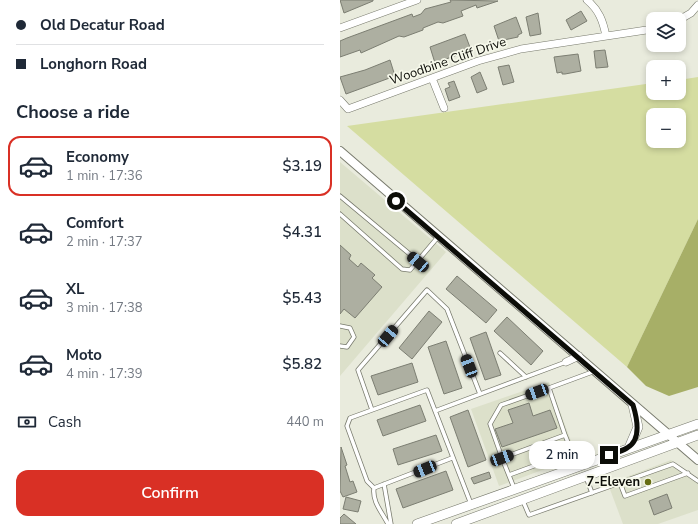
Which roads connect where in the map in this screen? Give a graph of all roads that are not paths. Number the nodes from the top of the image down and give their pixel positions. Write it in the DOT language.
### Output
graph roads {
  1 [pos="417,0"];
  2 [pos="587,0"];
  3 [pos="698,5"];
  4 [pos="686,16"];
  5 [pos="340,28"];
  6 [pos="646,30"];
  7 [pos="606,36"];
  8 [pos="432,78"];
  9 [pos="340,100"];
  10 [pos="444,108"];
  11 [pos="340,151"];
  12 [pos="340,196"];
  13 [pos="340,214"];
  14 [pos="438,237"];
  15 [pos="418,262"];
  16 [pos="340,326"];
  17 [pos="340,346"];
  18 [pos="500,353"];
  19 [pos="579,356"];
  20 [pos="566,362"];
  21 [pos="595,371"];
  22 [pos="526,377"];
  23 [pos="549,388"];
  24 [pos="480,394"];
  25 [pos="633,405"];
  26 [pos="372,410"];
  27 [pos="436,411"];
  28 [pos="698,424"];
  29 [pos="668,434"];
  30 [pos="565,435"];
  31 [pos="698,435"];
  32 [pos="677,442"];
  33 [pos="629,448"];
  34 [pos="572,452"];
  35 [pos="452,458"];
  36 [pos="502,458"];
  37 [pos="698,460"];
  38 [pos="577,466"];
  39 [pos="688,473"];
  40 [pos="509,475"];
  41 [pos="586,477"];
  42 [pos="630,479"];
  43 [pos="698,481"];
  44 [pos="620,483"];
  45 [pos="384,484"];
  46 [pos="631,484"];
  47 [pos="374,488"];
  48 [pos="514,489"];
  49 [pos="592,493"];
  50 [pos="520,501"];
  51 [pos="471,504"];
  52 [pos="471,521"];
  53 [pos="389,524"];
  54 [pos="417,524"];
  55 [pos="456,524"];
  1 -- 5 [label="street"];
  2 -- 7 [label="street"];
  3 -- 4 [label="street"];
  6 -- 7 [label="street, Woodbine Cliff Drive"];
  7 -- 8 [label="street, Woodbine Cliff Drive"];
  8 -- 9 [label="street, Woodbine Cliff Drive"];
  8 -- 10 [label="street"];
  11 -- 14 [label="street"];
  12 -- 15 [label="lane"];
  13 -- 15 [label="lane"];
  14 -- 15 [label="lane"];
  14 -- 19 [label="street"];
  16 -- 17 [label="lane"];
  18 -- 22 [label="lane"];
  19 -- 20 [label="street"];
  19 -- 21 [label="street"];
  20 -- 22 [label="lane"];
  21 -- 23 [label="lane"];
  21 -- 25 [label="street"];
  22 -- 24 [label="lane"];
  23 -- 30 [label="lane"];
  23 -- 36 [label="lane"];
  24 -- 26 [label="lane"];
  24 -- 27 [label="lane"];
  25 -- 29 [label="street"];
  25 -- 33 [label="main road"];
  26 -- 27 [label="lane"];
  26 -- 47 [label="lane"];
  27 -- 35 [label="lane"];
  28 -- 29 [label="main road"];
  29 -- 32 [label="street"];
  29 -- 33 [label="main road"];
  30 -- 34 [label="lane"];
  30 -- 36 [label="lane"];
  31 -- 32 [label="main road"];
  32 -- 37 [label="street"];
  32 -- 41 [label="main road"];
  33 -- 38 [label="main road"];
  34 -- 38 [label="lane"];
  34 -- 40 [label="lane"];
  35 -- 45 [label="lane"];
  35 -- 51 [label="lane"];
  36 -- 40 [label="lane"];
  38 -- 48 [label="main road"];
  39 -- 42 [label="lane"];
  39 -- 43 [label="lane"];
  39 -- 44 [label="lane"];
  40 -- 48 [label="lane"];
  41 -- 49 [label="lane"];
  41 -- 50 [label="main road"];
  42 -- 44 [label="lane"];
  42 -- 46 [label="lane"];
  44 -- 49 [label="lane"];
  45 -- 47 [label="lane"];
  45 -- 53 [label="lane"];
  47 -- 53 [label="lane"];
  48 -- 50 [label="main road"];
  48 -- 51 [label="main road"];
  49 -- 50 [label="lane"];
  50 -- 52 [label="main road"];
  51 -- 54 [label="main road"];
  52 -- 55 [label="main road"];
}
